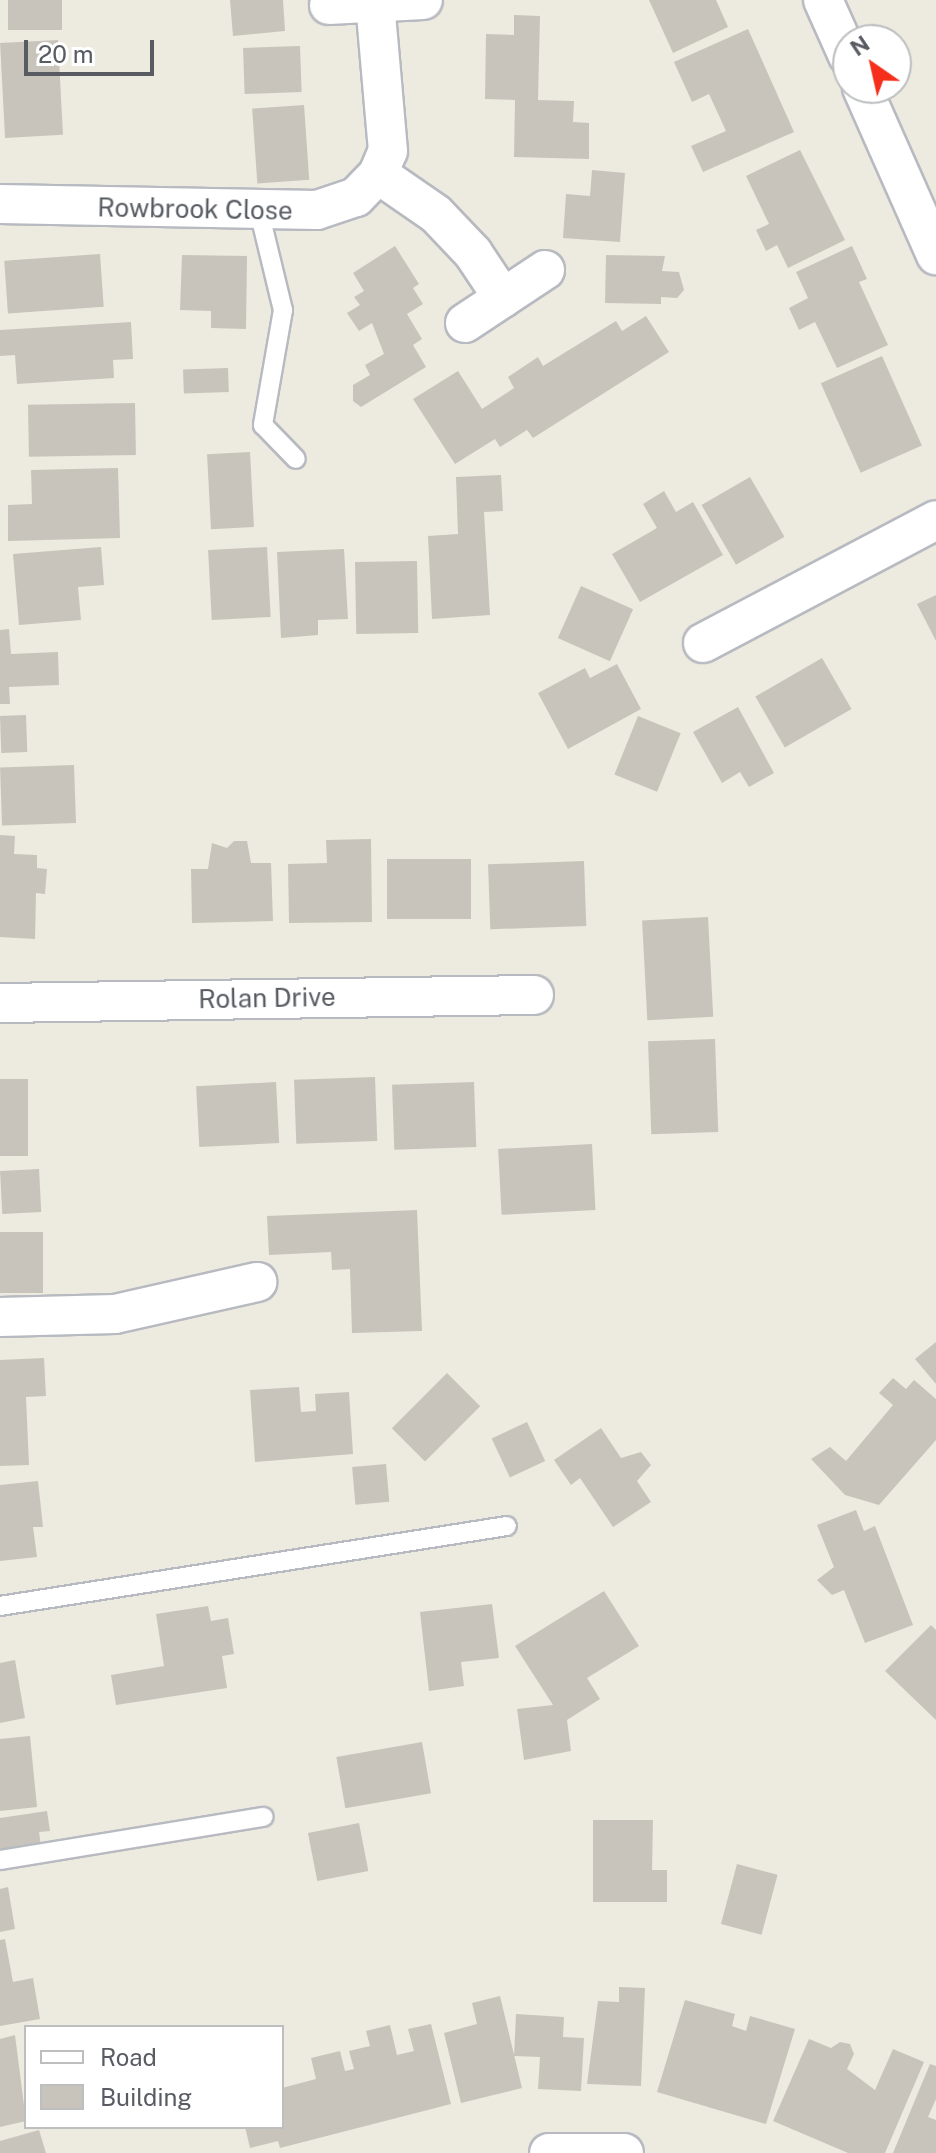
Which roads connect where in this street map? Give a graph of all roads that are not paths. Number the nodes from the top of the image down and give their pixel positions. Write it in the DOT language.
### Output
graph roads {
  1 [pos="423,0"];
  2 [pos="823,0"];
  3 [pos="375,3"];
  4 [pos="329,5"];
  5 [pos="834,24"];
  6 [pos="869,104"];
  7 [pos="378,174"];
  8 [pos="0,204"];
  9 [pos="259,211"];
  10 [pos="936,255"];
  11 [pos="545,270"];
  12 [pos="503,298"];
  13 [pos="465,323"];
  14 [pos="296,459"];
  15 [pos="936,520"];
  16 [pos="703,643"];
  17 [pos="534,995"];
  18 [pos="0,1003"];
  19 [pos="257,1282"];
  20 [pos="0,1317"];
  21 [pos="507,1526"];
  22 [pos="0,1606"];
  23 [pos="264,1817"];
  24 [pos="0,1860"];
  25 [pos="549,2153"];
  26 [pos="624,2153"];
  1 -- 3 [label="street"];
  2 -- 5 [label="street"];
  3 -- 4 [label="street"];
  3 -- 7 [label="street"];
  6 -- 10 [label="street"];
  7 -- 9 [label="street, Rowbrook Close"];
  7 -- 12 [label="street"];
  8 -- 9 [label="street, Rowbrook Close"];
  9 -- 14 [label="lane"];
  11 -- 12 [label="street"];
  12 -- 13 [label="street"];
  15 -- 16 [label="street"];
  17 -- 18 [label="street, Rolan Drive"];
  19 -- 20 [label="street"];
  21 -- 22 [label="lane"];
  23 -- 24 [label="lane"];
  25 -- 26 [label="street"];
}
